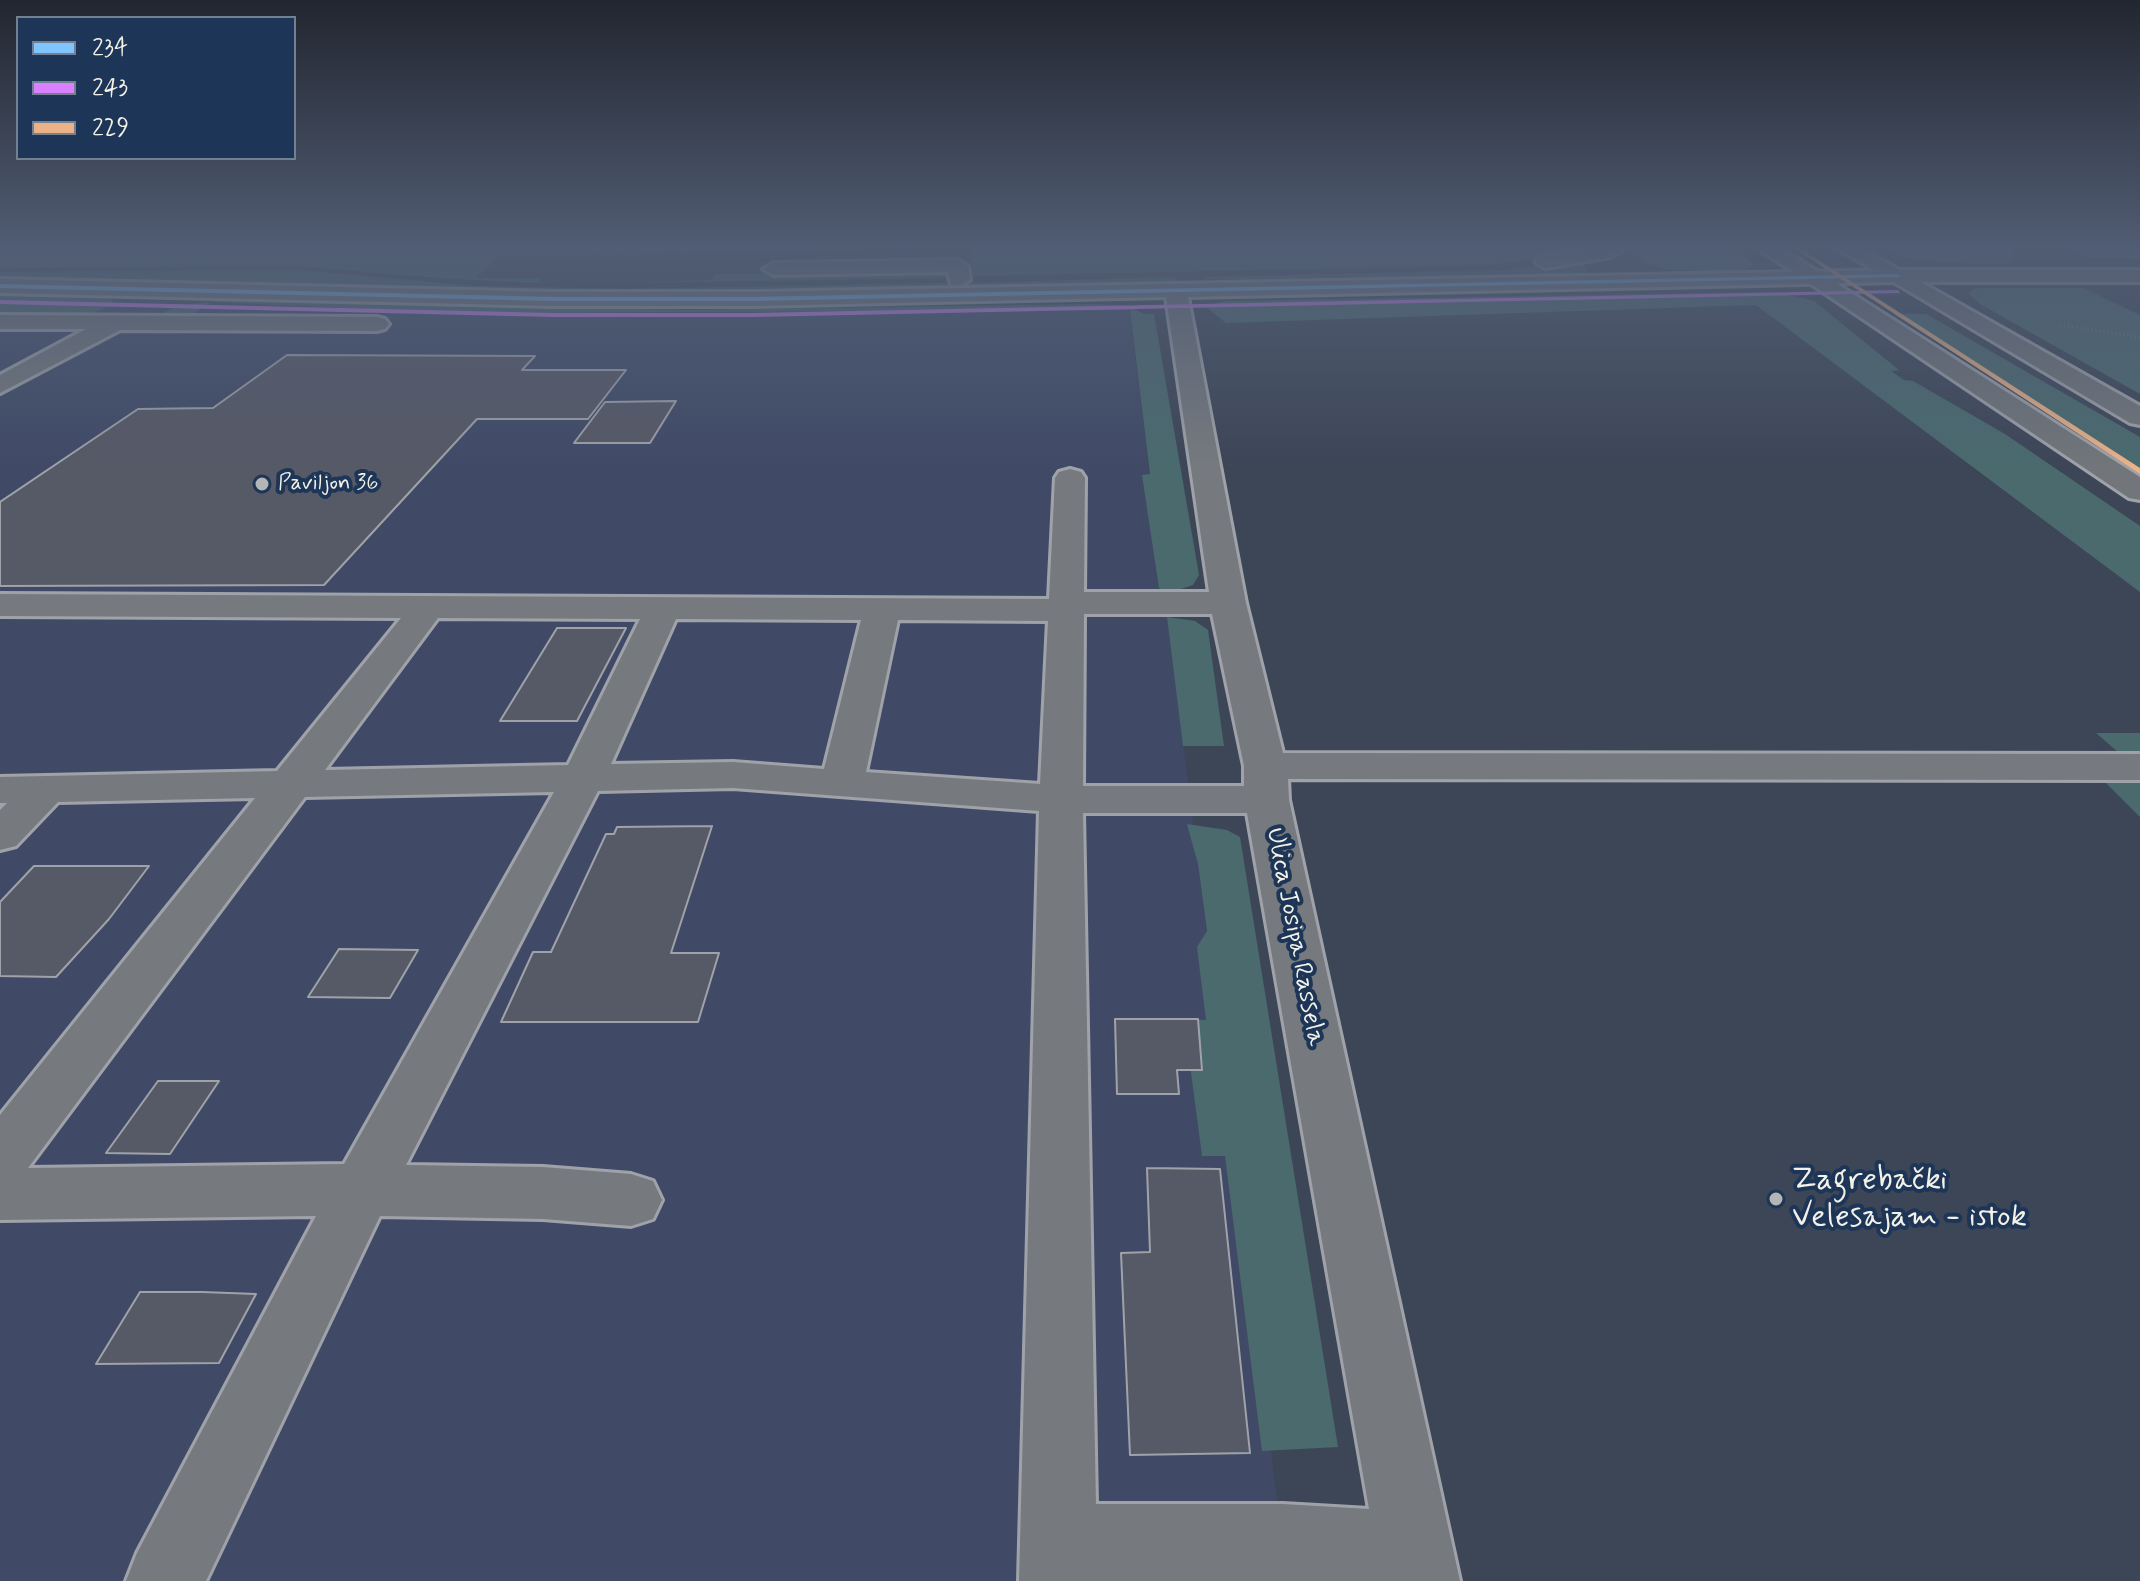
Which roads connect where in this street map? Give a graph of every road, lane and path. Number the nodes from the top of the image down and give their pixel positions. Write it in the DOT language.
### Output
graph roads {
  1 [pos="121,321"];
  2 [pos="1181,321"];
  3 [pos="1879,321"];
  4 [pos="1975,321"];
  5 [pos="0,322"];
  6 [pos="652,322"];
  7 [pos="115,324"];
  8 [pos="2051,324"];
  9 [pos="2140,337"];
  10 [pos="0,385"];
  11 [pos="2140,417"];
  12 [pos="1070,478"];
  13 [pos="2140,491"];
  14 [pos="1228,603"];
  15 [pos="0,605"];
  16 [pos="47,605"];
  17 [pos="428,607"];
  18 [pos="1067,607"];
  19 [pos="663,608"];
  20 [pos="882,609"];
  21 [pos="0,639"];
  22 [pos="2140,767"];
  23 [pos="583,778"];
  24 [pos="842,783"];
  25 [pos="1266,783"];
  26 [pos="291,784"];
  27 [pos="46,789"];
  28 [pos="0,790"];
  29 [pos="1061,799"];
  30 [pos="0,836"];
  31 [pos="0,1159"];
  32 [pos="362,1190"];
  33 [pos="0,1194"];
  34 [pos="631,1200"];
  35 [pos="1058,1562"];
  36 [pos="1418,1566"];
  37 [pos="165,1581"];
  1 -- 7 [label="street"];
  2 -- 14 [label="street, Ulica Josipa Rassela"];
  3 -- 13 [label="main road"];
  4 -- 11 [label="main road"];
  5 -- 7 [label="street"];
  6 -- 7 [label="street"];
  7 -- 10 [label="street"];
  8 -- 9 [label="path"];
  12 -- 18 [label="street"];
  14 -- 18 [label="street"];
  14 -- 25 [label="street, Ulica Josipa Rassela"];
  15 -- 16 [label="street"];
  16 -- 17 [label="street"];
  16 -- 21 [label="street"];
  17 -- 19 [label="street"];
  17 -- 26 [label="street"];
  18 -- 20 [label="street"];
  18 -- 29 [label="street"];
  19 -- 20 [label="street"];
  19 -- 23 [label="street"];
  20 -- 24 [label="street"];
  22 -- 25 [label="street"];
  23 -- 24 [label="street"];
  23 -- 26 [label="street"];
  23 -- 32 [label="street"];
  24 -- 29 [label="street"];
  25 -- 29 [label="street"];
  25 -- 36 [label="street, Ulica Josipa Rassela"];
  26 -- 27 [label="street"];
  26 -- 31 [label="street"];
  27 -- 28 [label="street"];
  27 -- 30 [label="street"];
  29 -- 35 [label="street"];
  32 -- 33 [label="street"];
  32 -- 34 [label="street"];
  32 -- 37 [label="street"];
  35 -- 36 [label="street"];
}
